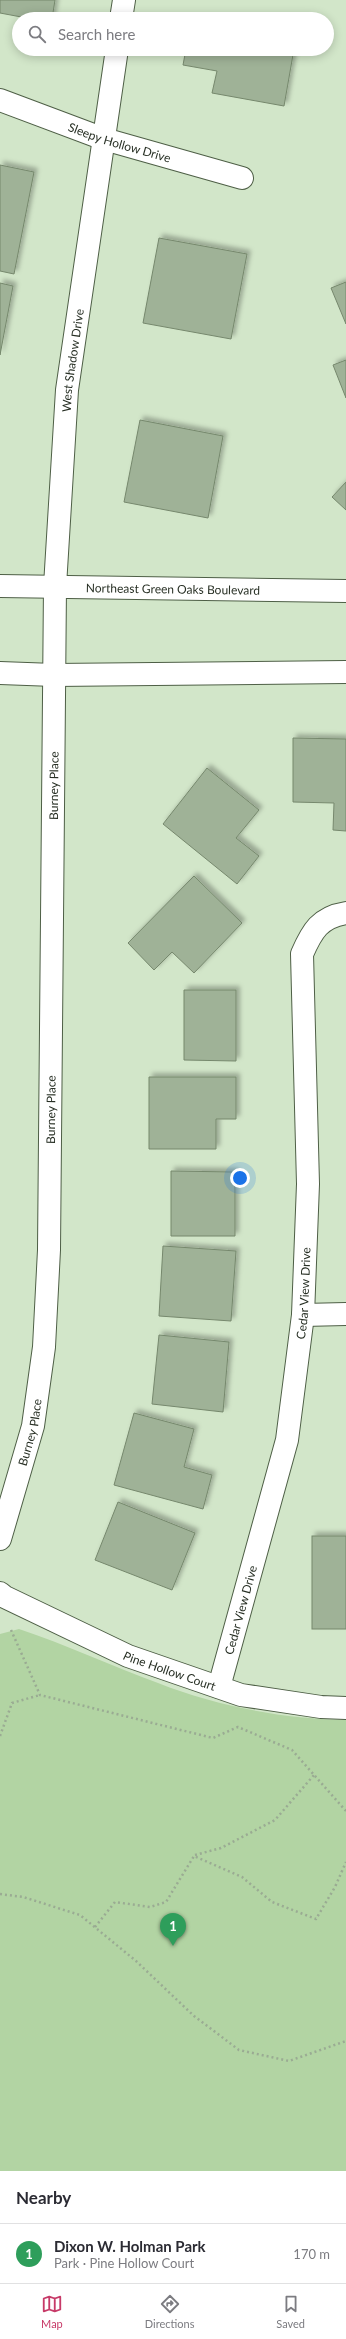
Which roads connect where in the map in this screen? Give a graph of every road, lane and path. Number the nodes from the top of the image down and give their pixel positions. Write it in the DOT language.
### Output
graph roads {
  1 [pos="124,0"];
  2 [pos="122,12"];
  3 [pos="115,56"];
  4 [pos="0,100"];
  5 [pos="104,139"];
  6 [pos="242,178"];
  7 [pos="0,586"];
  8 [pos="55,586"];
  9 [pos="346,591"];
  10 [pos="346,672"];
  11 [pos="0,673"];
  12 [pos="54,675"];
  13 [pos="346,913"];
  14 [pos="346,1314"];
  15 [pos="303,1315"];
  16 [pos="0,1539"];
  17 [pos="2,1595"];
  18 [pos="10,1626"];
  19 [pos="219,1687"];
  20 [pos="40,1694"];
  21 [pos="346,1708"];
  22 [pos="0,1736"];
  23 [pos="314,1776"];
  24 [pos="346,1811"];
  25 [pos="194,1856"];
  26 [pos="346,1862"];
  27 [pos="0,1894"];
  28 [pos="95,1927"];
  29 [pos="346,2041"];
  1 -- 2 [label="street"];
  3 -- 5 [label="street, West Shadow Drive"];
  4 -- 5 [label="street, Sleepy Hollow Drive"];
  5 -- 6 [label="street, Sleepy Hollow Drive"];
  5 -- 8 [label="street, West Shadow Drive"];
  7 -- 8 [label="street, Northeast Green Oaks Boulevard"];
  8 -- 9 [label="street, Northeast Green Oaks Boulevard"];
  8 -- 12 [label="street, West Shadow Drive"];
  10 -- 12 [label="street"];
  11 -- 12 [label="street"];
  12 -- 16 [label="street, Burney Place"];
  13 -- 15 [label="street, Cedar View Drive"];
  14 -- 15 [label="street"];
  15 -- 19 [label="street, Cedar View Drive"];
  17 -- 19 [label="street, Pine Hollow Court"];
  18 -- 20 [label="path"];
  19 -- 21 [label="street, Pine Hollow Court"];
  20 -- 22 [label="path"];
  20 -- 23 [label="path"];
  23 -- 24 [label="path"];
  23 -- 25 [label="path"];
  25 -- 26 [label="path"];
  25 -- 28 [label="path"];
  27 -- 28 [label="path"];
  28 -- 29 [label="path"];
}
